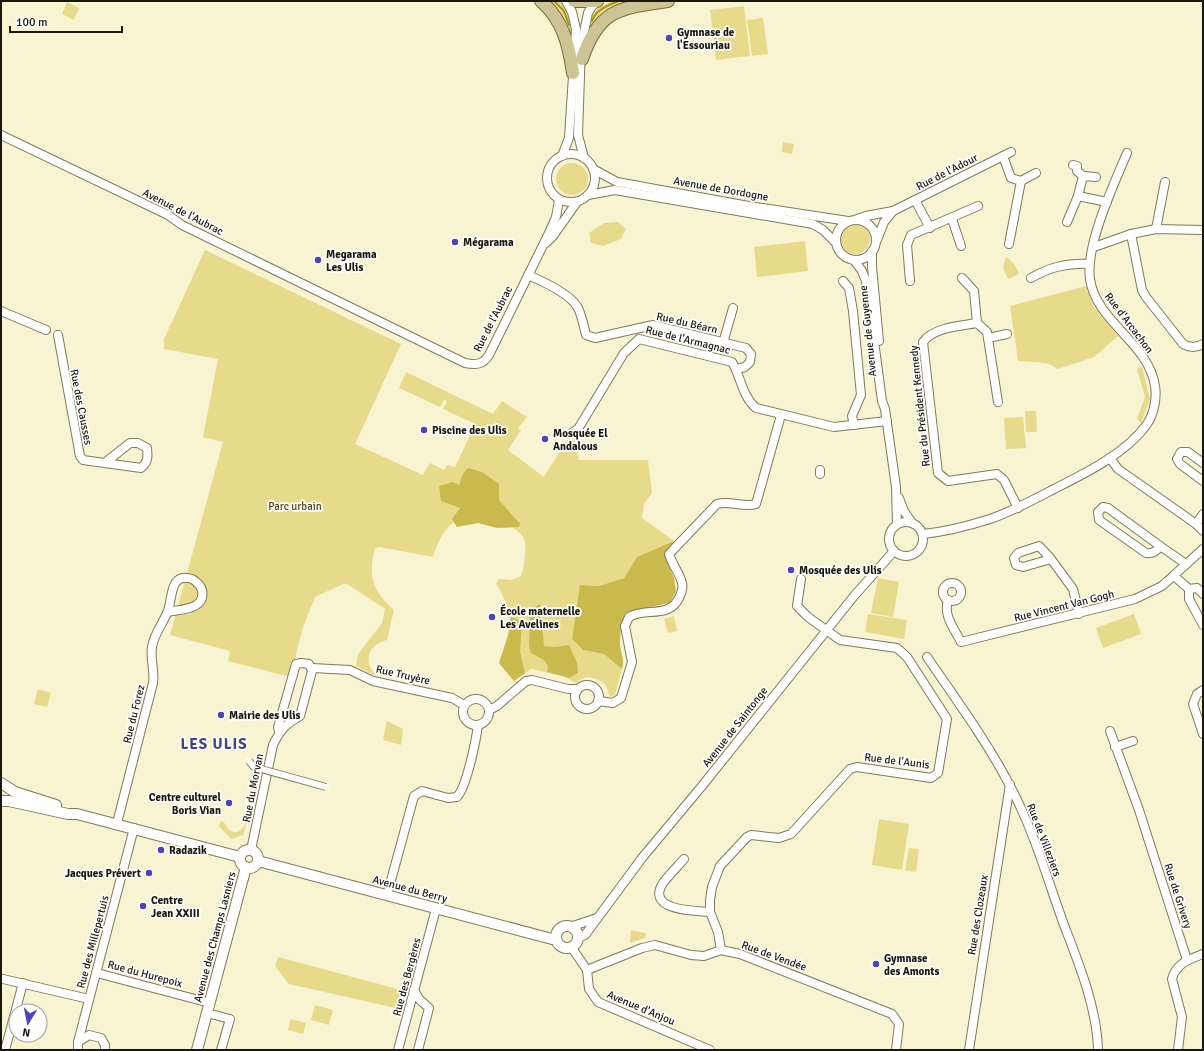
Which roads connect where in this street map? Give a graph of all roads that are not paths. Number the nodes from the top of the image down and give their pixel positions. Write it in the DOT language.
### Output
graph roads {
  1 [pos="541,1"];
  2 [pos="566,1"];
  3 [pos="574,1"];
  4 [pos="598,1"];
  5 [pos="668,1"];
  6 [pos="582,59"];
  7 [pos="573,73"];
  8 [pos="1,134"];
  9 [pos="1011,152"];
  10 [pos="1127,153"];
  11 [pos="562,156"];
  12 [pos="1003,156"];
  13 [pos="584,158"];
  14 [pos="1073,165"];
  15 [pos="593,169"];
  16 [pos="1036,173"];
  17 [pos="1083,176"];
  18 [pos="1096,177"];
  19 [pos="1021,181"];
  20 [pos="1165,182"];
  21 [pos="588,195"];
  22 [pos="1078,196"];
  23 [pos="560,200"];
  24 [pos="915,200"];
  25 [pos="577,202"];
  26 [pos="1107,202"];
  27 [pos="978,206"];
  28 [pos="893,211"];
  29 [pos="952,218"];
  30 [pos="857,219"];
  31 [pos="848,221"];
  32 [pos="1067,222"];
  33 [pos="930,228"];
  34 [pos="1156,229"];
  35 [pos="1203,230"];
  36 [pos="1131,234"];
  37 [pos="876,240"];
  38 [pos="836,243"];
  39 [pos="1009,244"];
  40 [pos="543,246"];
  41 [pos="961,246"];
  42 [pos="1094,247"];
  43 [pos="872,251"];
  44 [pos="854,260"];
  45 [pos="1089,264"];
  46 [pos="528,275"];
  47 [pos="962,278"];
  48 [pos="1031,278"];
  49 [pos="843,281"];
  50 [pos="910,281"];
  51 [pos="733,308"];
  52 [pos="354,309"];
  53 [pos="1,311"];
  54 [pos="977,323"];
  55 [pos="46,330"];
  56 [pos="1007,334"];
  57 [pos="58,335"];
  58 [pos="988,338"];
  59 [pos="723,343"];
  60 [pos="1203,344"];
  61 [pos="736,369"];
  62 [pos="998,402"];
  63 [pos="885,409"];
  64 [pos="781,415"];
  65 [pos="887,421"];
  66 [pos="854,425"];
  67 [pos="573,432"];
  68 [pos="1110,458"];
  69 [pos="106,462"];
  70 [pos="1203,463"];
  71 [pos="1203,481"];
  72 [pos="896,488"];
  73 [pos="1018,508"];
  74 [pos="1203,514"];
  75 [pos="912,523"];
  76 [pos="897,524"];
  77 [pos="1196,524"];
  78 [pos="1203,531"];
  79 [pos="923,534"];
  80 [pos="1160,546"];
  81 [pos="1203,549"];
  82 [pos="894,551"];
  83 [pos="1051,559"];
  84 [pos="1186,564"];
  85 [pos="1174,576"];
  86 [pos="801,579"];
  87 [pos="1189,589"];
  88 [pos="1203,594"];
  89 [pos="948,600"];
  90 [pos="168,612"];
  91 [pos="1079,614"];
  92 [pos="1203,625"];
  93 [pos="826,630"];
  94 [pos="927,657"];
  95 [pos="312,668"];
  96 [pos="577,689"];
  97 [pos="1203,690"];
  98 [pos="598,701"];
  99 [pos="464,705"];
  100 [pos="489,710"];
  101 [pos="478,725"];
  102 [pos="1110,731"];
  103 [pos="279,732"];
  104 [pos="1203,734"];
  105 [pos="1133,741"];
  106 [pos="1116,747"];
  107 [pos="249,761"];
  108 [pos="1,783"];
  109 [pos="1010,784"];
  110 [pos="326,787"];
  111 [pos="1,801"];
  112 [pos="76,814"];
  113 [pos="117,823"];
  114 [pos="134,828"];
  115 [pos="251,850"];
  116 [pos="240,857"];
  117 [pos="684,859"];
  118 [pos="258,861"];
  119 [pos="246,868"];
  120 [pos="387,895"];
  121 [pos="436,909"];
  122 [pos="710,912"];
  123 [pos="597,918"];
  124 [pos="570,926"];
  125 [pos="578,938"];
  126 [pos="556,939"];
  127 [pos="572,948"];
  128 [pos="721,950"];
  129 [pos="1203,954"];
  130 [pos="1187,960"];
  131 [pos="587,970"];
  132 [pos="97,973"];
  133 [pos="3,979"];
  134 [pos="23,984"];
  135 [pos="414,990"];
  136 [pos="89,999"];
  137 [pos="210,1003"];
  138 [pos="207,1013"];
  139 [pos="77,1047"];
  140 [pos="5,1050"];
  141 [pos="105,1050"];
  142 [pos="197,1050"];
  143 [pos="222,1050"];
  144 [pos="398,1050"];
  145 [pos="418,1050"];
  146 [pos="710,1050"];
  147 [pos="896,1050"];
  148 [pos="969,1050"];
  149 [pos="1098,1050"];
  150 [pos="1178,1050"];
  1 -- 7 [label="main road"];
  2 -- 7 [label="street"];
  3 -- 4 [label="main road"];
  4 -- 6 [label="street"];
  5 -- 6 [label="main road"];
  6 -- 13 [label="street"];
  7 -- 11 [label="street"];
  8 -- 52 [label="street, Avenue de l'Aubrac"];
  9 -- 12 [label="street, Rue de l'Adour"];
  10 -- 26 [label="street, Rue d'Arcachon"];
  11 -- 13 [label="street"];
  11 -- 23 [label="street"];
  12 -- 19 [label="street"];
  12 -- 24 [label="street, Rue de l'Adour"];
  13 -- 15 [label="street"];
  14 -- 17 [label="street"];
  15 -- 21 [label="street"];
  15 -- 31 [label="street, Avenue de Dordogne"];
  16 -- 19 [label="street"];
  17 -- 18 [label="street"];
  17 -- 22 [label="street"];
  19 -- 39 [label="street"];
  20 -- 34 [label="street"];
  21 -- 25 [label="street"];
  21 -- 38 [label="street, Avenue de Dordogne"];
  22 -- 26 [label="street"];
  22 -- 32 [label="street"];
  23 -- 25 [label="street"];
  23 -- 40 [label="street, Rue de l'Aubrac"];
  24 -- 28 [label="street, Rue de l'Adour"];
  24 -- 33 [label="street"];
  25 -- 40 [label="street, Rue de l'Aubrac"];
  26 -- 42 [label="street, Rue d'Arcachon"];
  27 -- 29 [label="street"];
  28 -- 30 [label="street, Rue de l'Adour"];
  28 -- 37 [label="street, Rue de l'Adour"];
  29 -- 33 [label="street"];
  29 -- 41 [label="street"];
  30 -- 31 [label="street"];
  30 -- 37 [label="street"];
  31 -- 38 [label="street"];
  33 -- 50 [label="street"];
  34 -- 35 [label="street"];
  34 -- 36 [label="street"];
  36 -- 42 [label="street"];
  36 -- 60 [label="street"];
  37 -- 43 [label="street"];
  38 -- 44 [label="street"];
  40 -- 46 [label="street, Rue de l'Aubrac"];
  42 -- 45 [label="street, Rue d'Arcachon"];
  43 -- 44 [label="street"];
  43 -- 63 [label="street, Avenue de Guyenne"];
  44 -- 63 [label="street, Avenue de Guyenne"];
  45 -- 48 [label="street"];
  45 -- 68 [label="street, Rue d'Arcachon"];
  46 -- 52 [label="street, Rue de l'Aubrac"];
  46 -- 59 [label="street, Rue du Béarn"];
  47 -- 54 [label="street"];
  49 -- 66 [label="street"];
  51 -- 59 [label="street"];
  53 -- 55 [label="street"];
  54 -- 58 [label="street"];
  54 -- 73 [label="street, Rue du Président Kennedy"];
  56 -- 58 [label="street"];
  57 -- 69 [label="street, Rue des Causses"];
  58 -- 62 [label="street"];
  59 -- 61 [label="street, Rue du Béarn"];
  61 -- 64 [label="street, Rue de l'Armagnac"];
  61 -- 67 [label="street, Rue de l'Armagnac"];
  63 -- 65 [label="street, Avenue de Guyenne"];
  64 -- 66 [label="street, Rue de l'Armagnac"];
  64 -- 98 [label="street"];
  65 -- 66 [label="street, Rue de l'Armagnac"];
  65 -- 72 [label="street, Avenue de Guyenne"];
  68 -- 73 [label="street, Rue d'Arcachon"];
  68 -- 77 [label="street"];
  69 -- 69 [label="street, Rue des Causses"];
  70 -- 71 [label="street"];
  72 -- 75 [label="street, Avenue de Guyenne"];
  72 -- 76 [label="street, Avenue de Guyenne"];
  73 -- 79 [label="street, Rue d'Arcachon"];
  74 -- 77 [label="street"];
  75 -- 76 [label="street"];
  75 -- 79 [label="street"];
  76 -- 82 [label="street"];
  77 -- 78 [label="street"];
  79 -- 82 [label="street"];
  80 -- 80 [label="street"];
  80 -- 84 [label="street"];
  81 -- 84 [label="street, Rue Vincent Van Gogh"];
  82 -- 93 [label="street, Avenue de Saintonge"];
  83 -- 91 [label="street"];
  84 -- 85 [label="street, Rue Vincent Van Gogh"];
  85 -- 87 [label="street"];
  85 -- 91 [label="street, Rue Vincent Van Gogh"];
  86 -- 93 [label="street, Rue de l'Aunis"];
  87 -- 88 [label="street"];
  87 -- 92 [label="street"];
  89 -- 91 [label="street, Rue Vincent Van Gogh"];
  90 -- 90 [label="street, Rue du Forez"];
  90 -- 113 [label="street, Rue du Forez"];
  93 -- 122 [label="street, Rue de l'Aunis"];
  93 -- 123 [label="street, Avenue de Saintonge"];
  94 -- 109 [label="street, Rue de Villeziers"];
  95 -- 99 [label="street, Rue Truyère"];
  95 -- 103 [label="street, Rue du Morvan"];
  95 -- 103 [label="street, Rue du Morvan"];
  96 -- 98 [label="street"];
  96 -- 98 [label="street"];
  96 -- 100 [label="street"];
  97 -- 104 [label="street"];
  99 -- 100 [label="street"];
  99 -- 101 [label="street"];
  100 -- 101 [label="street"];
  101 -- 120 [label="street"];
  102 -- 106 [label="street, Rue de Grivery"];
  103 -- 115 [label="street, Rue du Morvan"];
  105 -- 106 [label="street"];
  106 -- 130 [label="street, Rue de Grivery"];
  107 -- 110 [label="street, bridge"];
  108 -- 112 [label="street"];
  109 -- 148 [label="street, Rue des Clozeaux"];
  109 -- 149 [label="street, Rue de Villeziers"];
  111 -- 112 [label="street"];
  112 -- 113 [label="street"];
  113 -- 114 [label="street"];
  114 -- 116 [label="street"];
  114 -- 132 [label="street, Rue des Millepertuis"];
  115 -- 116 [label="street"];
  115 -- 118 [label="street"];
  116 -- 119 [label="street"];
  117 -- 122 [label="street"];
  118 -- 119 [label="street"];
  118 -- 120 [label="street, Avenue du Berry"];
  119 -- 137 [label="street, Avenue des Champs Lasniers"];
  120 -- 121 [label="street, Avenue du Berry"];
  121 -- 126 [label="street, Avenue du Berry"];
  121 -- 135 [label="street, Rue des Bergères"];
  122 -- 128 [label="street, Rue de l'Aunis"];
  123 -- 124 [label="street"];
  123 -- 125 [label="street, Avenue de Saintonge"];
  124 -- 125 [label="street"];
  124 -- 126 [label="street"];
  125 -- 127 [label="street"];
  126 -- 127 [label="street"];
  127 -- 131 [label="street, Avenue d'Anjou"];
  128 -- 131 [label="street, Rue de Vendée"];
  128 -- 147 [label="street, Rue de Vendée"];
  129 -- 130 [label="street"];
  130 -- 150 [label="street"];
  131 -- 146 [label="street, Avenue d'Anjou"];
  132 -- 136 [label="street, Rue des Millepertuis"];
  132 -- 137 [label="street, Rue du Hurepoix"];
  133 -- 134 [label="street, Rue des Millepertuis"];
  134 -- 136 [label="street, Rue des Millepertuis"];
  134 -- 140 [label="street"];
  135 -- 144 [label="street, Rue des Bergères"];
  135 -- 145 [label="street"];
  136 -- 139 [label="street"];
  137 -- 138 [label="street, Avenue des Champs Lasniers"];
  138 -- 142 [label="street, Avenue des Champs Lasniers"];
  138 -- 143 [label="street, Avenue des Champs Lasniers"];
  139 -- 141 [label="street"];
}
